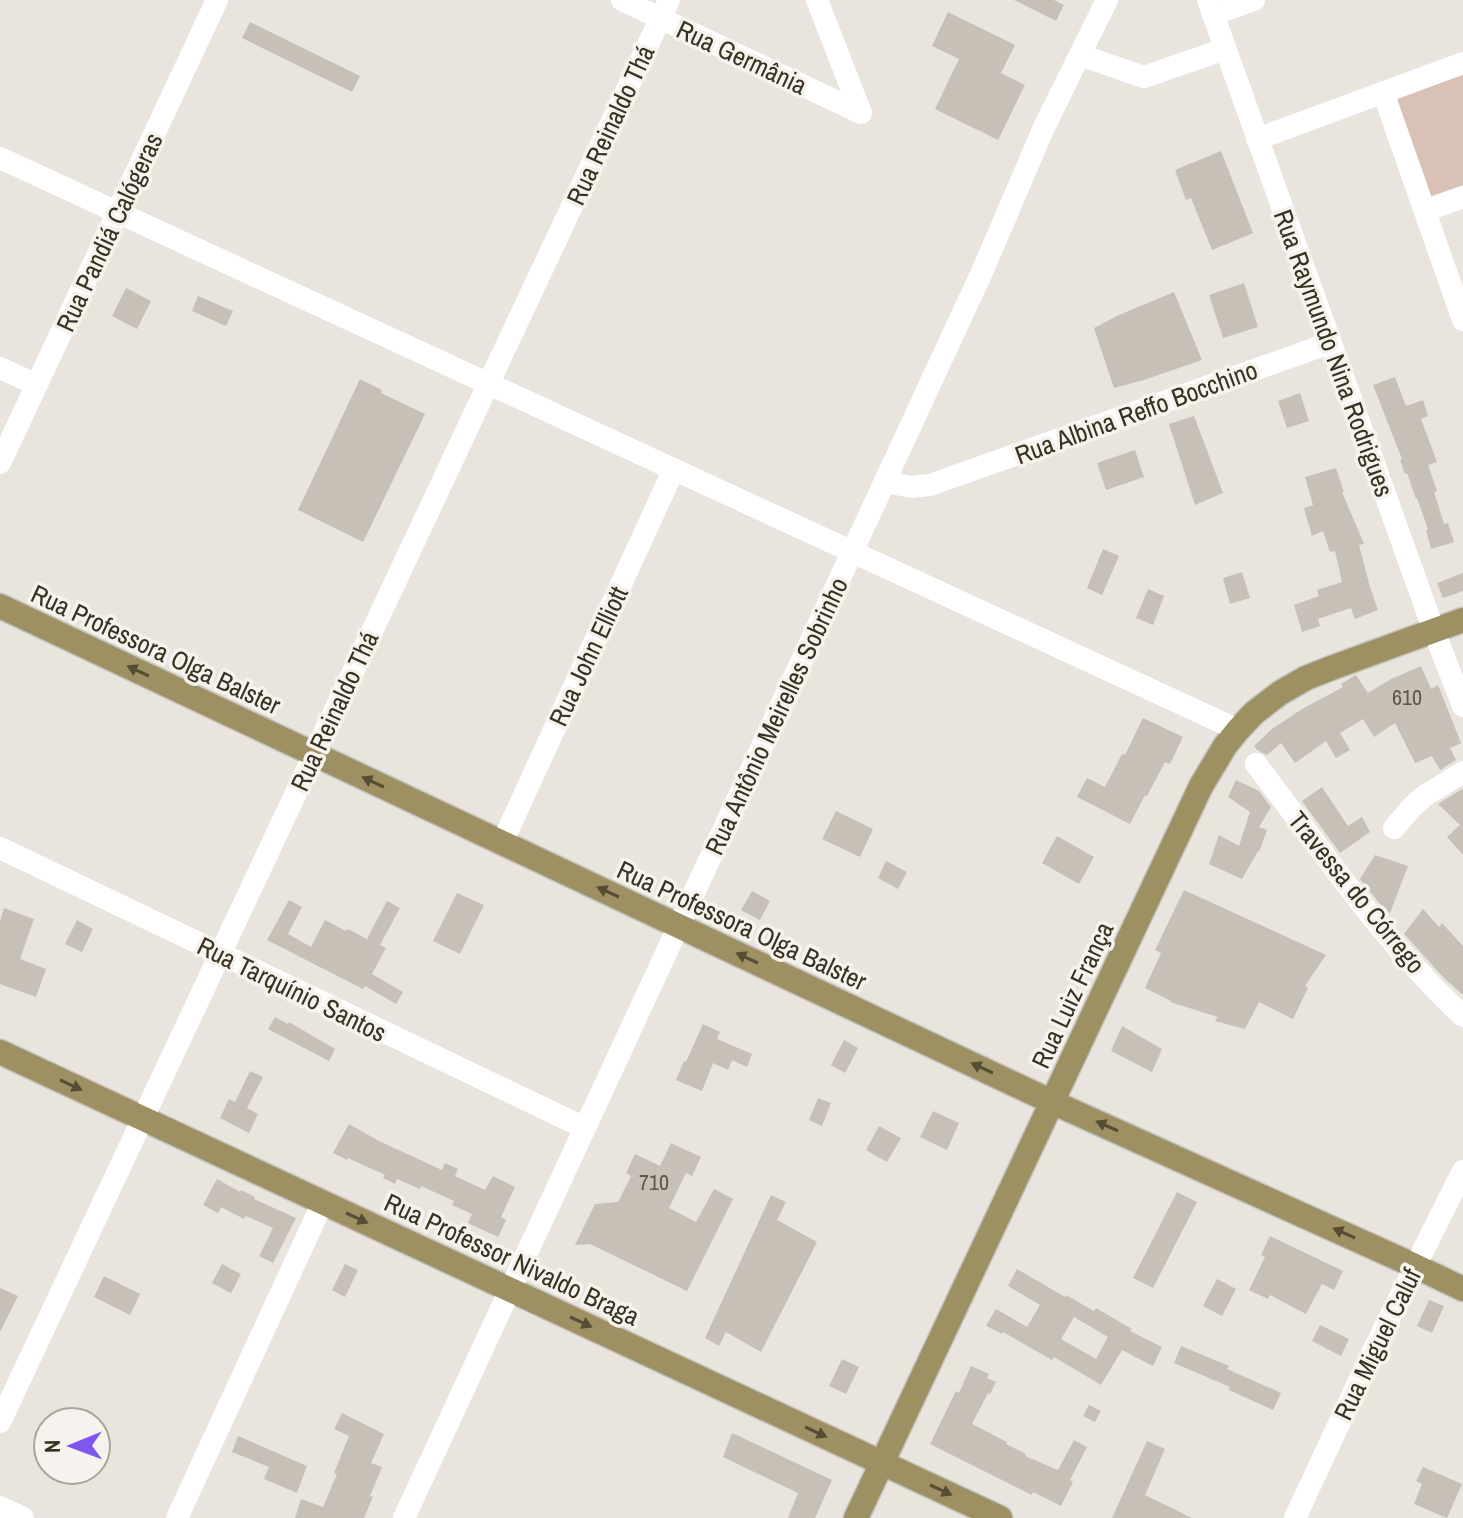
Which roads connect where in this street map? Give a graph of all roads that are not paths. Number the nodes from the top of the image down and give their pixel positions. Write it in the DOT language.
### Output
graph roads {
  1 [pos="217,0"];
  2 [pos="622,0"];
  3 [pos="817,0"];
  4 [pos="1107,0"];
  5 [pos="1254,0"];
  6 [pos="1210,7"];
  7 [pos="665,9"];
  8 [pos="1225,49"];
  9 [pos="1080,55"];
  10 [pos="1463,63"];
  11 [pos="1383,92"];
  12 [pos="1257,139"];
  13 [pos="0,158"];
  14 [pos="1463,197"];
  15 [pos="1425,211"];
  16 [pos="118,212"];
  17 [pos="1463,320"];
  18 [pos="1330,343"];
  19 [pos="0,368"];
  20 [pos="489,383"];
  21 [pos="37,385"];
  22 [pos="897,455"];
  23 [pos="0,463"];
  24 [pos="674,469"];
  25 [pos="941,481"];
  26 [pos="885,482"];
  27 [pos="853,551"];
  28 [pos="0,606"];
  29 [pos="1463,620"];
  30 [pos="1434,631"];
  31 [pos="1463,706"];
  32 [pos="1238,730"];
  33 [pos="314,754"];
  34 [pos="1256,764"];
  35 [pos="1463,772"];
  36 [pos="1394,828"];
  37 [pos="502,843"];
  38 [pos="0,848"];
  39 [pos="679,926"];
  40 [pos="220,954"];
  41 [pos="1463,1016"];
  42 [pos="0,1052"];
  43 [pos="1052,1102"];
  44 [pos="143,1118"];
  45 [pos="585,1128"];
  46 [pos="1463,1171"];
  47 [pos="323,1202"];
  48 [pos="1415,1266"];
  49 [pos="510,1289"];
  50 [pos="1463,1289"];
  51 [pos="0,1422"];
  52 [pos="882,1463"];
  53 [pos="0,1507"];
  54 [pos="1305,1515"];
  55 [pos="23,1518"];
  56 [pos="177,1518"];
  57 [pos="404,1518"];
  58 [pos="856,1518"];
  59 [pos="1000,1518"];
  1 -- 16 [label="street, Rua Pandiá Calógeras"];
  2 -- 7 [label="street, Rua Germânia"];
  3 -- 7 [label="street, Rua Germânia"];
  4 -- 9 [label="street, Rua Antônio Meirelles Sobrinho"];
  5 -- 6 [label="street"];
  6 -- 8 [label="street, Rua Raymundo Nina Rodrigues"];
  7 -- 20 [label="street, Rua Reinaldo Thá"];
  8 -- 9 [label="street"];
  8 -- 12 [label="street, Rua Raymundo Nina Rodrigues"];
  9 -- 22 [label="street, Rua Antônio Meirelles Sobrinho"];
  10 -- 11 [label="street"];
  11 -- 12 [label="street"];
  11 -- 15 [label="street"];
  12 -- 18 [label="street, Rua Raymundo Nina Rodrigues"];
  13 -- 16 [label="street"];
  14 -- 15 [label="street"];
  15 -- 17 [label="street"];
  16 -- 20 [label="street"];
  16 -- 21 [label="street, Rua Pandiá Calógeras"];
  18 -- 25 [label="street, Rua Albina Reffo Bocchino"];
  18 -- 30 [label="street, Rua Raymundo Nina Rodrigues"];
  19 -- 21 [label="street"];
  20 -- 24 [label="street"];
  20 -- 33 [label="street, Rua Reinaldo Thá"];
  21 -- 23 [label="street, Rua Pandiá Calógeras"];
  22 -- 25 [label="street"];
  22 -- 26 [label="street, Rua Antônio Meirelles Sobrinho"];
  24 -- 27 [label="street"];
  24 -- 37 [label="street, Rua John Elliott"];
  25 -- 26 [label="street, Rua Albina Reffo Bocchino"];
  26 -- 27 [label="street, Rua Antônio Meirelles Sobrinho"];
  27 -- 32 [label="street"];
  27 -- 39 [label="street, Rua Antônio Meirelles Sobrinho"];
  33 -- 28 [label="main road, Rua Professora Olga Balster, one-way"];
  29 -- 30 [label="main road, Rua Luiz França"];
  30 -- 31 [label="street, Rua Raymundo Nina Rodrigues"];
  30 -- 32 [label="main road, Rua Luiz França"];
  32 -- 43 [label="main road, Rua Luiz França"];
  37 -- 33 [label="main road, Rua Professora Olga Balster, one-way"];
  33 -- 40 [label="street, Rua Reinaldo Thá"];
  34 -- 41 [label="street, Travessa do Córrego"];
  35 -- 36 [label="street"];
  39 -- 37 [label="main road, Rua Professora Olga Balster, one-way"];
  38 -- 40 [label="street, Rua Tarquínio Santos"];
  43 -- 39 [label="main road, Rua Professora Olga Balster, one-way"];
  39 -- 45 [label="street, Rua Antônio Meirelles Sobrinho"];
  40 -- 44 [label="street, Rua Reinaldo Thá"];
  40 -- 45 [label="street, Rua Tarquínio Santos"];
  42 -- 44 [label="main road, Rua Professor Nivaldo Braga, one-way"];
  48 -- 43 [label="main road, Rua Professora Olga Balster, one-way"];
  43 -- 52 [label="main road, Rua Luiz França"];
  44 -- 47 [label="main road, Rua Professor Nivaldo Braga"];
  44 -- 51 [label="street, Rua Reinaldo Thá"];
  45 -- 49 [label="street, Rua Antônio Meirelles Sobrinho"];
  46 -- 48 [label="street, Rua Miguel Caluf"];
  47 -- 49 [label="main road, Rua Professor Nivaldo Braga, one-way"];
  47 -- 56 [label="street"];
  48 -- 50 [label="main road, Rua Professora Olga Balster"];
  48 -- 54 [label="street, Rua Miguel Caluf"];
  49 -- 52 [label="main road, Rua Professor Nivaldo Braga, one-way"];
  49 -- 57 [label="street, Rua Antônio Meirelles Sobrinho"];
  52 -- 58 [label="main road, Rua Luiz França"];
  52 -- 59 [label="main road, Rua Professor Nivaldo Braga, one-way"];
  53 -- 55 [label="street"];
}
